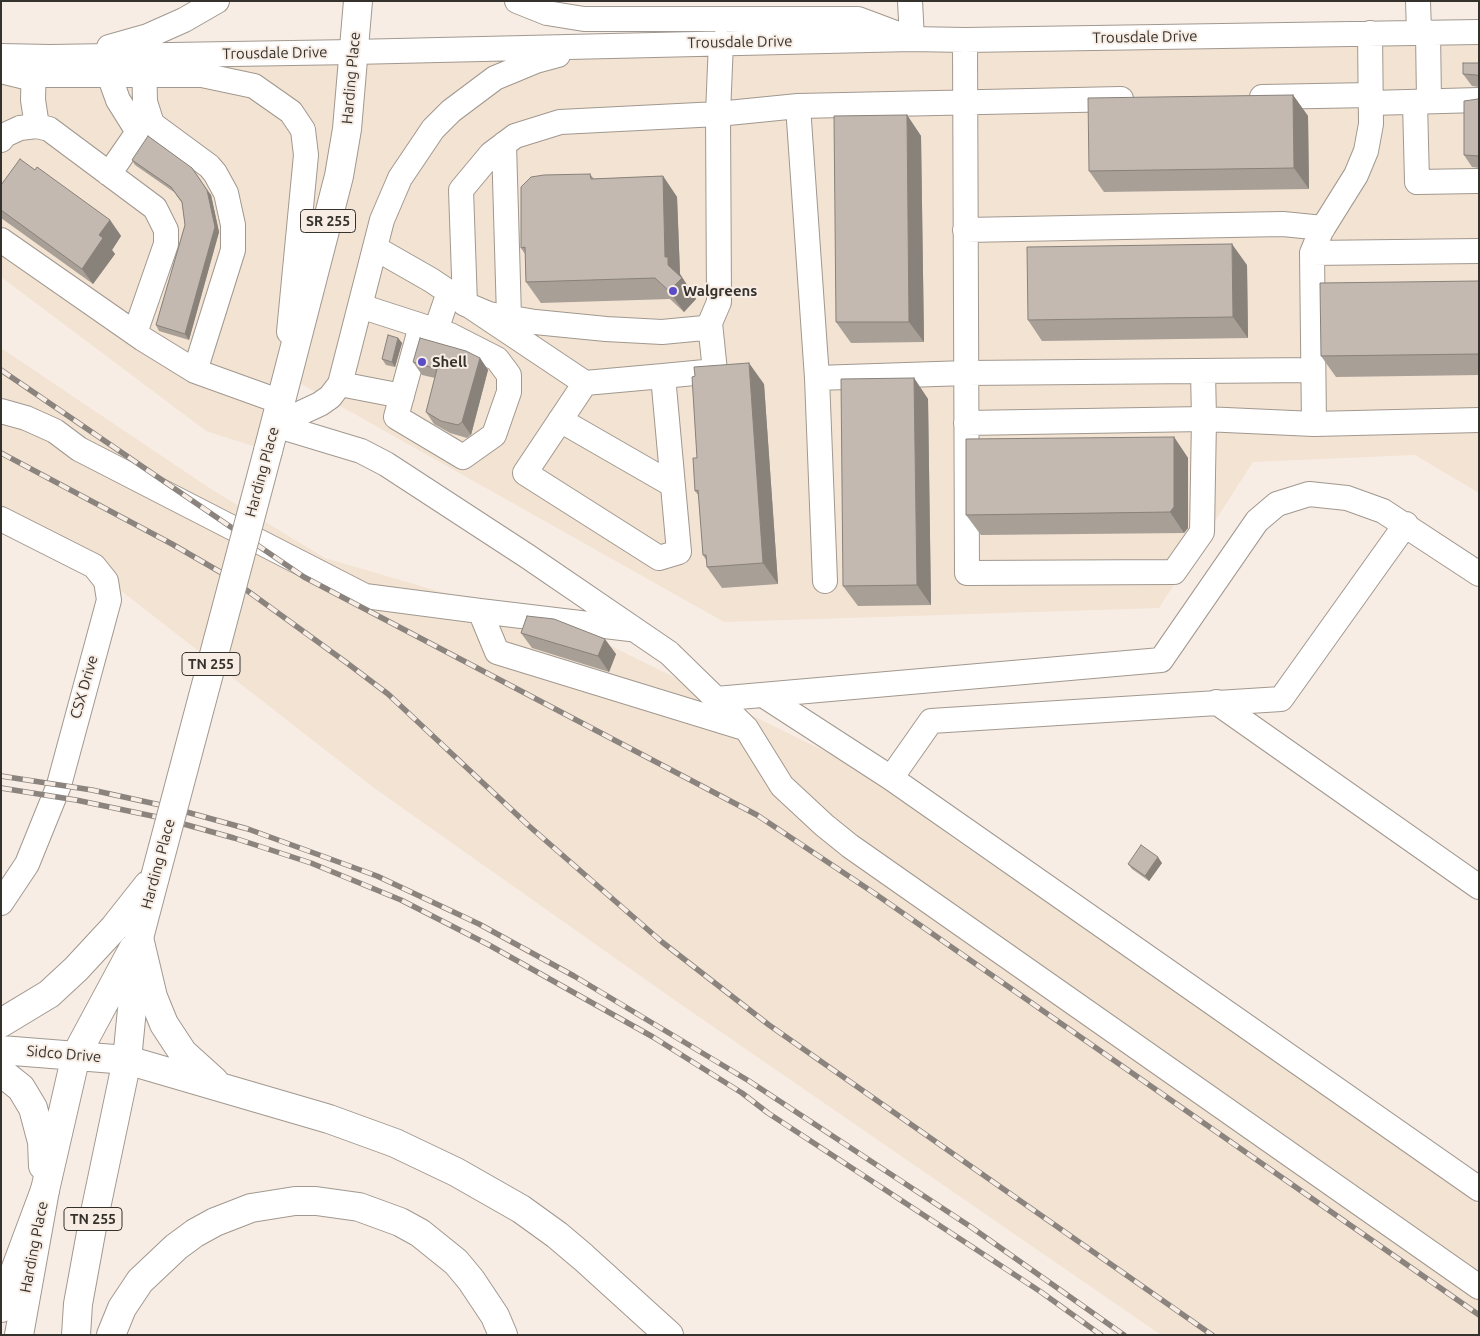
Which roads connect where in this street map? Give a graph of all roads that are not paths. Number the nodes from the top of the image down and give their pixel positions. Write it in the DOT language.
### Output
graph roads {
  1 [pos="217,1"];
  2 [pos="358,1"];
  3 [pos="517,1"];
  4 [pos="910,1"];
  5 [pos="1418,1"];
  6 [pos="1423,32"];
  7 [pos="1479,32"];
  8 [pos="1370,33"];
  9 [pos="912,39"];
  10 [pos="965,40"];
  11 [pos="721,42"];
  12 [pos="599,45"];
  13 [pos="354,52"];
  14 [pos="1,56"];
  15 [pos="67,56"];
  16 [pos="145,65"];
  17 [pos="24,69"];
  18 [pos="109,75"];
  19 [pos="1242,97"];
  20 [pos="1143,98"];
  21 [pos="1371,99"];
  22 [pos="1479,100"];
  23 [pos="965,101"];
  24 [pos="1422,102"];
  25 [pos="798,106"];
  26 [pos="718,114"];
  27 [pos="37,126"];
  28 [pos="145,128"];
  29 [pos="1,140"];
  30 [pos="504,144"];
  31 [pos="109,174"];
  32 [pos="1477,181"];
  33 [pos="1323,228"];
  34 [pos="965,230"];
  35 [pos="1,240"];
  36 [pos="375,248"];
  37 [pos="1479,251"];
  38 [pos="1312,253"];
  39 [pos="457,298"];
  40 [pos="360,306"];
  41 [pos="509,317"];
  42 [pos="710,324"];
  43 [pos="429,328"];
  44 [pos="135,333"];
  45 [pos="1312,370"];
  46 [pos="195,371"];
  47 [pos="1203,371"];
  48 [pos="966,373"];
  49 [pos="663,376"];
  50 [pos="817,378"];
  51 [pos="585,383"];
  52 [pos="340,384"];
  53 [pos="402,396"];
  54 [pos="280,404"];
  55 [pos="1,411"];
  56 [pos="1204,419"];
  57 [pos="560,420"];
  58 [pos="1479,420"];
  59 [pos="966,423"];
  60 [pos="1314,424"];
  61 [pos="268,451"];
  62 [pos="673,485"];
  63 [pos="1,519"];
  64 [pos="1406,524"];
  65 [pos="1479,574"];
  66 [pos="825,581"];
  67 [pos="480,611"];
  68 [pos="634,630"];
  69 [pos="763,695"];
  70 [pos="716,699"];
  71 [pos="1216,702"];
  72 [pos="746,728"];
  73 [pos="890,778"];
  74 [pos="1479,887"];
  75 [pos="1,903"];
  76 [pos="126,933"];
  77 [pos="1,1023"];
  78 [pos="1,1050"];
  79 [pos="76,1056"];
  80 [pos="127,1060"];
  81 [pos="1,1072"];
  82 [pos="221,1087"];
  83 [pos="45,1190"];
  84 [pos="1479,1190"];
  85 [pos="1479,1287"];
  86 [pos="1,1308"];
  87 [pos="19,1335"];
  88 [pos="76,1335"];
  89 [pos="111,1335"];
  90 [pos="503,1335"];
  91 [pos="668,1335"];
  1 -- 15 [label="street"];
  2 -- 13 [label="main road, Harding Place / SR 255"];
  3 -- 9 [label="street"];
  4 -- 9 [label="street"];
  5 -- 6 [label="street"];
  6 -- 7 [label="street, Trousdale Drive"];
  6 -- 8 [label="street, Trousdale Drive"];
  6 -- 24 [label="street"];
  8 -- 10 [label="street, Trousdale Drive"];
  8 -- 21 [label="street"];
  9 -- 10 [label="street, Trousdale Drive"];
  9 -- 11 [label="street, Trousdale Drive"];
  10 -- 23 [label="street"];
  11 -- 12 [label="street, Trousdale Drive"];
  11 -- 26 [label="street"];
  12 -- 13 [label="street, Trousdale Drive"];
  12 -- 36 [label="street"];
  13 -- 16 [label="street, Trousdale Drive"];
  13 -- 54 [label="main road, Harding Place / SR 255"];
  14 -- 17 [label="street, Trousdale Drive"];
  15 -- 16 [label="street, Trousdale Drive"];
  15 -- 17 [label="street, Trousdale Drive"];
  16 -- 18 [label="street"];
  16 -- 28 [label="street"];
  16 -- 54 [label="street"];
  17 -- 18 [label="street"];
  17 -- 27 [label="street"];
  18 -- 28 [label="street"];
  19 -- 21 [label="street"];
  20 -- 23 [label="street"];
  21 -- 24 [label="street"];
  21 -- 33 [label="street"];
  22 -- 24 [label="street"];
  23 -- 25 [label="street"];
  23 -- 34 [label="street"];
  24 -- 32 [label="street"];
  25 -- 26 [label="street"];
  25 -- 50 [label="street"];
  26 -- 30 [label="street"];
  26 -- 42 [label="street"];
  27 -- 29 [label="street"];
  27 -- 31 [label="street"];
  28 -- 31 [label="street"];
  28 -- 46 [label="street"];
  30 -- 39 [label="street"];
  30 -- 41 [label="street"];
  31 -- 44 [label="street"];
  33 -- 34 [label="street"];
  33 -- 38 [label="street"];
  34 -- 48 [label="street"];
  35 -- 44 [label="street"];
  36 -- 39 [label="street"];
  36 -- 40 [label="street"];
  37 -- 38 [label="street"];
  38 -- 45 [label="street"];
  39 -- 41 [label="street"];
  39 -- 43 [label="street"];
  39 -- 51 [label="street"];
  40 -- 43 [label="street"];
  40 -- 52 [label="street"];
  41 -- 42 [label="street"];
  42 -- 49 [label="street"];
  43 -- 53 [label="street"];
  43 -- 53 [label="street"];
  44 -- 46 [label="street"];
  45 -- 47 [label="street"];
  45 -- 60 [label="street"];
  46 -- 54 [label="street"];
  47 -- 48 [label="street"];
  47 -- 56 [label="street"];
  48 -- 50 [label="street"];
  48 -- 59 [label="street"];
  49 -- 51 [label="street"];
  49 -- 62 [label="street"];
  50 -- 66 [label="street"];
  51 -- 57 [label="street"];
  52 -- 53 [label="street"];
  52 -- 54 [label="street"];
  54 -- 61 [label="main road, Harding Place / SR 255"];
  54 -- 68 [label="street"];
  55 -- 67 [label="street"];
  56 -- 59 [label="street"];
  56 -- 59 [label="street"];
  56 -- 60 [label="street"];
  57 -- 62 [label="street"];
  57 -- 62 [label="street"];
  58 -- 60 [label="street"];
  61 -- 76 [label="main road, Harding Place / TN 255, bridge"];
  63 -- 75 [label="street, CSX Drive"];
  64 -- 65 [label="street"];
  64 -- 69 [label="street"];
  64 -- 71 [label="street"];
  67 -- 68 [label="street"];
  67 -- 72 [label="street"];
  68 -- 70 [label="street"];
  69 -- 70 [label="street"];
  69 -- 73 [label="street"];
  70 -- 72 [label="street"];
  71 -- 73 [label="street"];
  71 -- 74 [label="street"];
  72 -- 85 [label="street"];
  73 -- 84 [label="street"];
  76 -- 77 [label="main road, TN 255"];
  76 -- 79 [label="main road, Harding Place / TN 255"];
  76 -- 80 [label="main road, TN 255"];
  76 -- 82 [label="main road"];
  78 -- 79 [label="main road, Sidco Drive"];
  79 -- 80 [label="main road, Sidco Drive"];
  79 -- 83 [label="main road, Harding Place / TN 255"];
  80 -- 82 [label="main road, Sidco Drive"];
  80 -- 88 [label="main road, TN 255"];
  81 -- 83 [label="main road"];
  82 -- 91 [label="main road, Sidco Drive"];
  83 -- 86 [label="main road"];
  83 -- 87 [label="main road, Harding Place / TN 255"];
  89 -- 90 [label="main road"];
}
